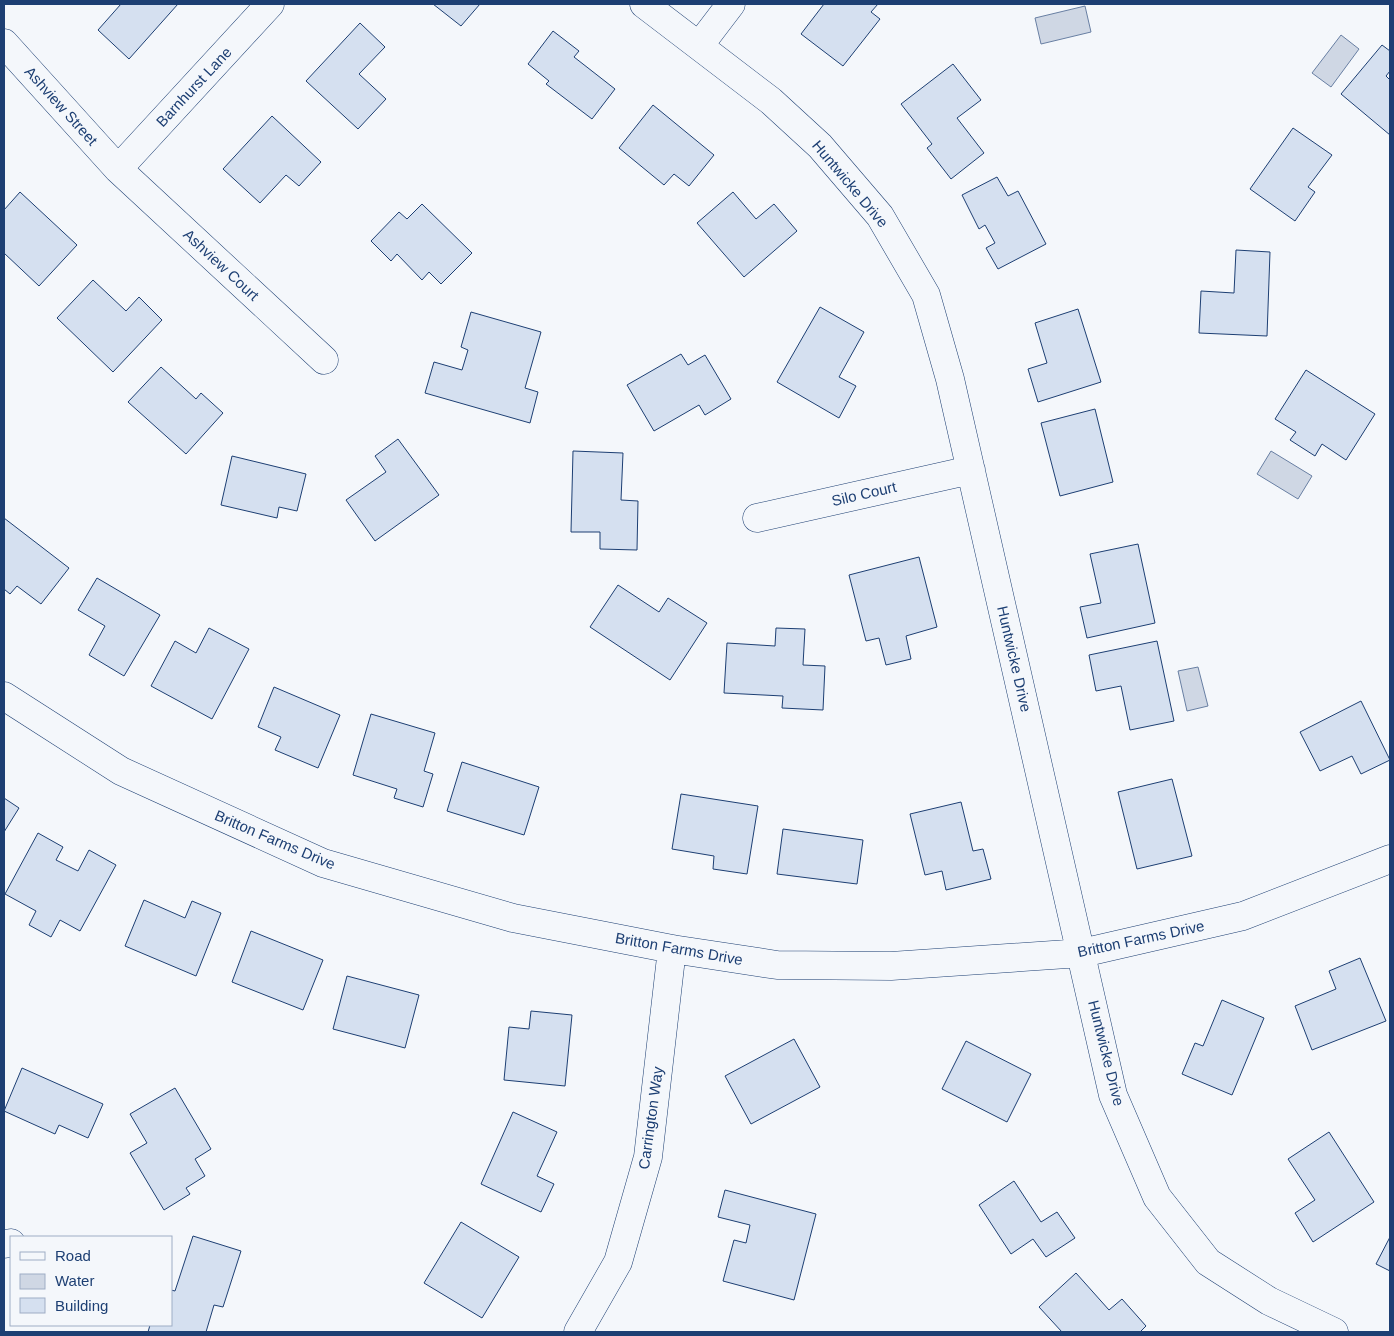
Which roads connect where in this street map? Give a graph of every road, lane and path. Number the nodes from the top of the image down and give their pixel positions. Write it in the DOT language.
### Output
graph roads {
  1 [pos="270,4"];
  2 [pos="644,4"];
  3 [pos="731,4"];
  4 [pos="4,43"];
  5 [pos="699,46"];
  6 [pos="118,169"];
  7 [pos="324,360"];
  8 [pos="972,470"];
  9 [pos="757,518"];
  10 [pos="4,696"];
  11 [pos="1390,859"];
  12 [pos="672,949"];
  13 [pos="1082,953"];
  14 [pos="578,1332"];
  15 [pos="1334,1332"];
  1 -- 6 [label="street, Barnhurst Lane"];
  2 -- 5 [label="street, Huntwicke Drive"];
  3 -- 5 [label="street"];
  4 -- 6 [label="street, Ashview Street"];
  5 -- 8 [label="street, Huntwicke Drive"];
  6 -- 7 [label="street, Ashview Court"];
  8 -- 9 [label="street, Silo Court"];
  8 -- 13 [label="street, Huntwicke Drive"];
  10 -- 12 [label="street, Britton Farms Drive"];
  11 -- 13 [label="street, Britton Farms Drive"];
  12 -- 13 [label="street, Britton Farms Drive"];
  12 -- 14 [label="street, Carrington Way"];
  13 -- 15 [label="street, Huntwicke Drive"];
}
